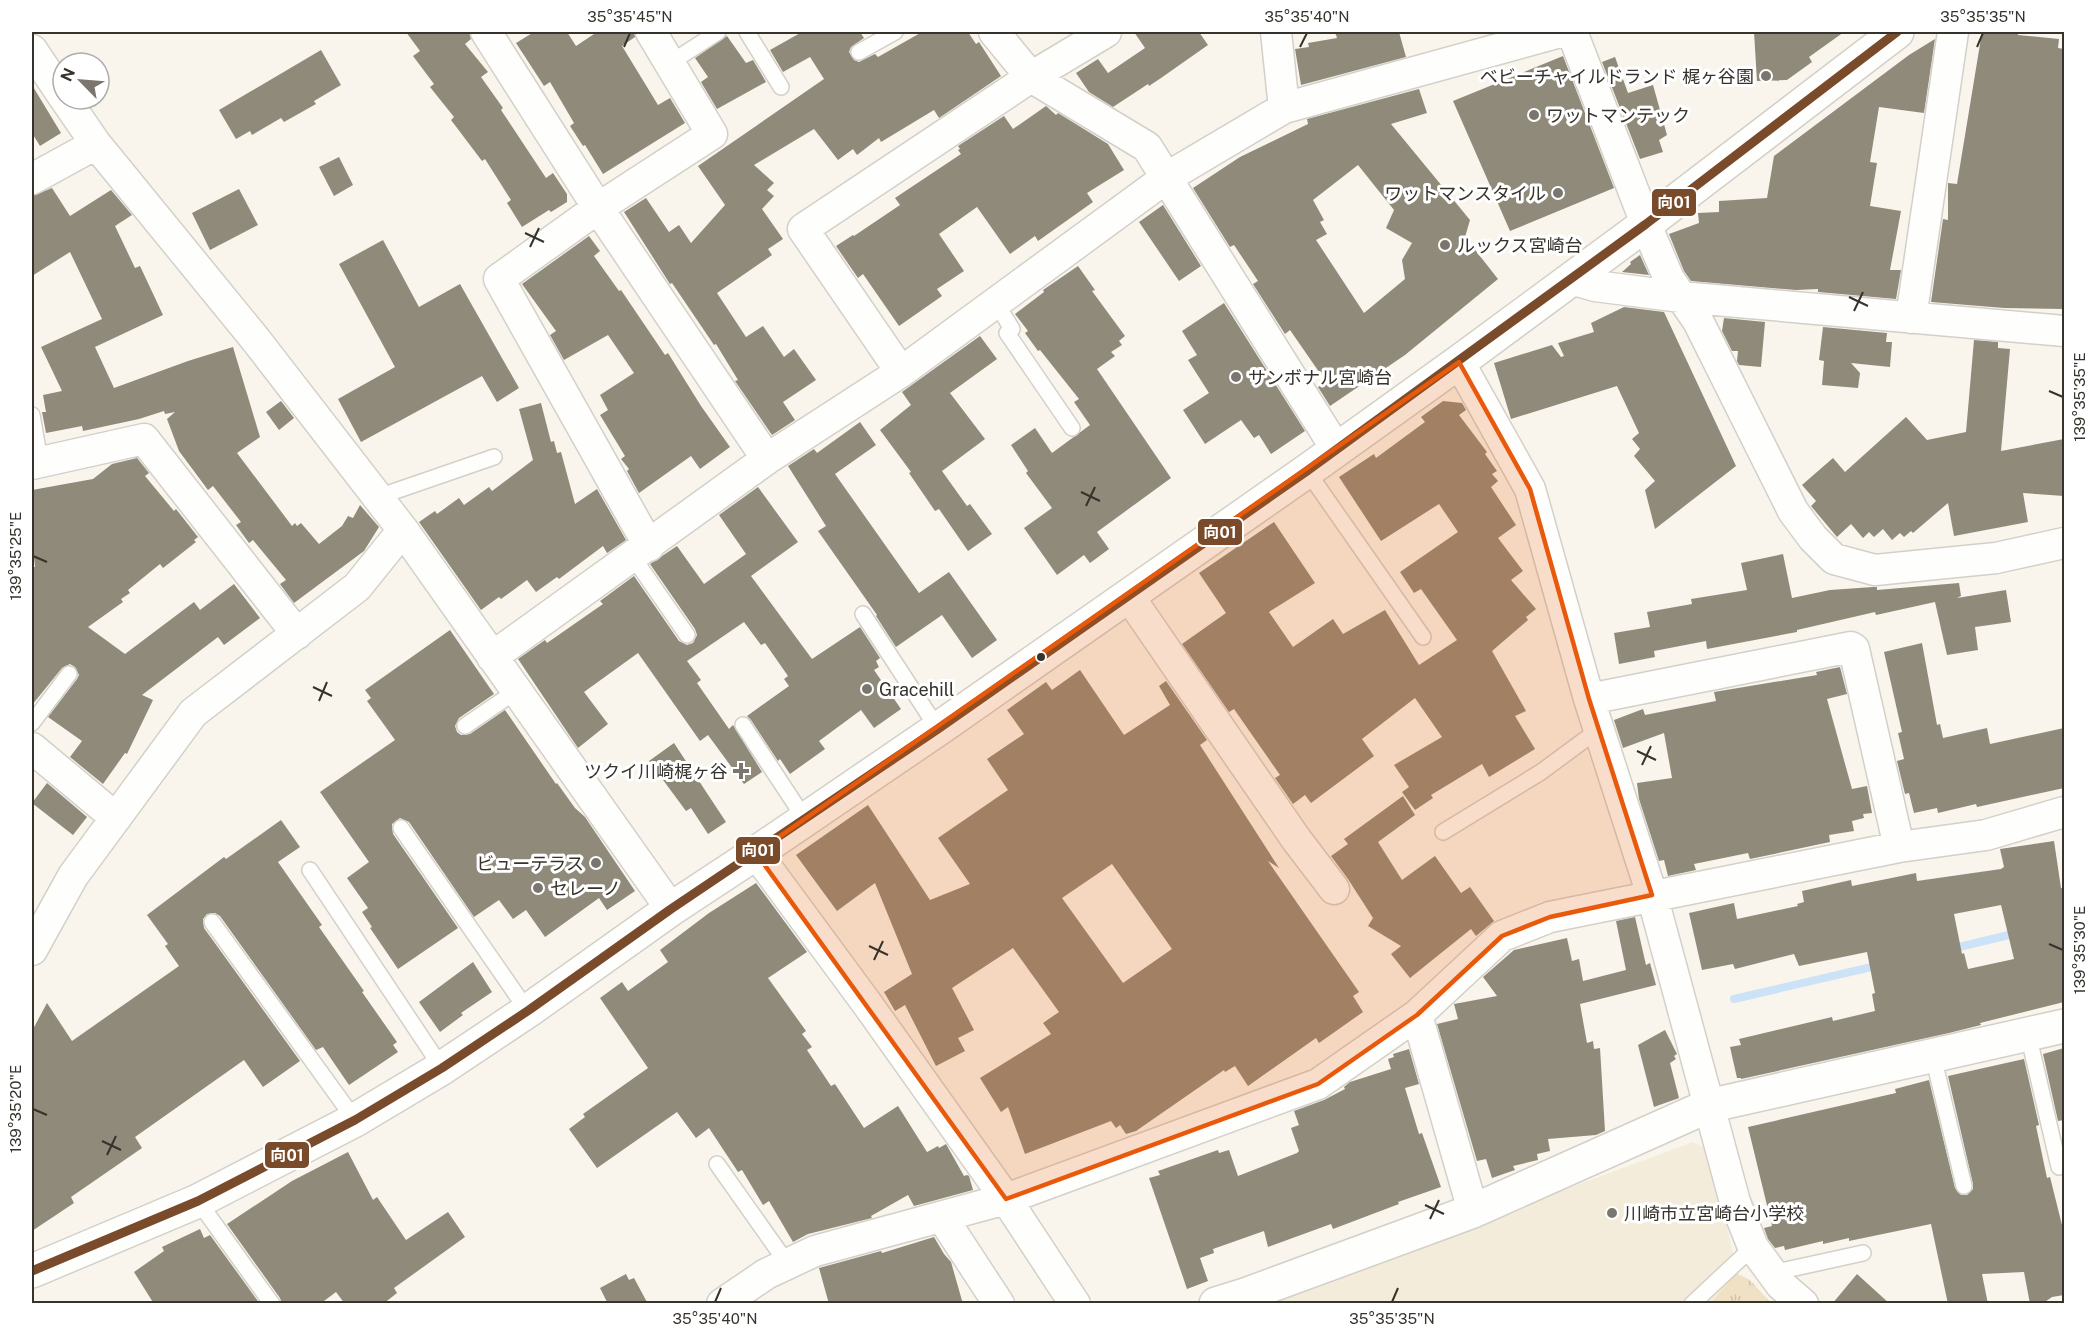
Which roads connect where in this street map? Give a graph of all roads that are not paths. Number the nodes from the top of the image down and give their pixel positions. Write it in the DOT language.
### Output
graph roads {
  1 [pos="486,32"];
  2 [pos="651,32"];
  3 [pos="717,32"];
  4 [pos="747,32"];
  5 [pos="895,32"];
  6 [pos="994,32"];
  7 [pos="1106,32"];
  8 [pos="1276,32"];
  9 [pos="1560,32"];
  10 [pos="1572,32"];
  11 [pos="1897,32"];
  12 [pos="1953,32"];
  13 [pos="32,50"];
  14 [pos="860,52"];
  15 [pos="670,63"];
  16 [pos="1031,77"];
  17 [pos="51,78"];
  18 [pos="781,87"];
  19 [pos="1284,108"];
  20 [pos="74,111"];
  21 [pos="96,144"];
  22 [pos="1166,178"];
  23 [pos="32,179"];
  24 [pos="598,208"];
  25 [pos="1646,224"];
  26 [pos="1571,279"];
  27 [pos="1681,297"];
  28 [pos="996,303"];
  29 [pos="1911,318"];
  30 [pos="2064,331"];
  31 [pos="1459,362"];
  32 [pos="901,372"];
  33 [pos="32,415"];
  34 [pos="1072,428"];
  35 [pos="1337,450"];
  36 [pos="494,457"];
  37 [pos="767,459"];
  38 [pos="36,462"];
  39 [pos="1307,471"];
  40 [pos="378,497"];
  41 [pos="403,530"];
  42 [pos="2064,543"];
  43 [pos="641,552"];
  44 [pos="1128,595"];
  45 [pos="863,614"];
  46 [pos="297,634"];
  47 [pos="687,635"];
  48 [pos="1423,637"];
  49 [pos="492,657"];
  50 [pos="69,674"];
  51 [pos="516,691"];
  52 [pos="1589,699"];
  53 [pos="32,723"];
  54 [pos="743,725"];
  55 [pos="465,726"];
  56 [pos="938,729"];
  57 [pos="1598,730"];
  58 [pos="32,748"];
  59 [pos="2064,812"];
  60 [pos="116,818"];
  61 [pos="803,820"];
  62 [pos="401,828"];
  63 [pos="1443,832"];
  64 [pos="1899,846"];
  65 [pos="756,853"];
  66 [pos="310,870"];
  67 [pos="1334,889"];
  68 [pos="1652,895"];
  69 [pos="670,909"];
  70 [pos="39,917"];
  71 [pos="212,922"];
  72 [pos="32,950"];
  73 [pos="529,1010"];
  74 [pos="1417,1015"];
  75 [pos="2064,1026"];
  76 [pos="2028,1034"];
  77 [pos="1933,1056"];
  78 [pos="442,1068"];
  79 [pos="1708,1106"];
  80 [pos="356,1120"];
  81 [pos="717,1164"];
  82 [pos="2059,1167"];
  83 [pos="1964,1186"];
  84 [pos="1006,1199"];
  85 [pos="198,1201"];
  86 [pos="1473,1211"];
  87 [pos="942,1217"];
  88 [pos="1753,1247"];
  89 [pos="1863,1254"];
  90 [pos="788,1263"];
  91 [pos="32,1271"];
  92 [pos="1772,1273"];
  93 [pos="272,1304"];
  94 [pos="722,1304"];
  95 [pos="999,1304"];
  96 [pos="1075,1304"];
  97 [pos="1216,1304"];
  98 [pos="1692,1304"];
  99 [pos="1803,1304"];
  1 -- 24 [label="street"];
  2 -- 15 [label="street"];
  3 -- 15 [label="lane"];
  4 -- 18 [label="lane"];
  5 -- 14 [label="lane"];
  6 -- 16 [label="street"];
  7 -- 16 [label="street"];
  8 -- 19 [label="street"];
  9 -- 19 [label="street"];
  10 -- 25 [label="street"];
  11 -- 25 [label="street"];
  12 -- 29 [label="street"];
  13 -- 17 [label="street"];
  15 -- 24 [label="street"];
  16 -- 22 [label="street"];
  16 -- 32 [label="street"];
  19 -- 22 [label="street"];
  20 -- 21 [label="street"];
  21 -- 23 [label="street"];
  21 -- 40 [label="street"];
  22 -- 28 [label="street"];
  22 -- 35 [label="street"];
  24 -- 37 [label="street"];
  24 -- 43 [label="street"];
  25 -- 26 [label="street"];
  25 -- 27 [label="street"];
  26 -- 27 [label="street"];
  26 -- 31 [label="street"];
  27 -- 29 [label="street"];
  27 -- 42 [label="street"];
  28 -- 32 [label="street"];
  28 -- 34 [label="lane"];
  29 -- 30 [label="street"];
  31 -- 35 [label="street"];
  31 -- 52 [label="street"];
  32 -- 37 [label="street"];
  33 -- 38 [label="lane"];
  35 -- 39 [label="street"];
  36 -- 40 [label="lane"];
  37 -- 43 [label="street"];
  38 -- 46 [label="street"];
  39 -- 44 [label="street"];
  39 -- 48 [label="lane"];
  40 -- 41 [label="street"];
  41 -- 46 [label="street"];
  41 -- 49 [label="street"];
  43 -- 47 [label="lane"];
  43 -- 49 [label="street"];
  44 -- 56 [label="street"];
  44 -- 67 [label="street"];
  45 -- 56 [label="lane"];
  46 -- 60 [label="street"];
  49 -- 51 [label="street"];
  50 -- 53 [label="lane"];
  51 -- 55 [label="lane"];
  51 -- 69 [label="street"];
  52 -- 57 [label="street"];
  52 -- 64 [label="street"];
  54 -- 61 [label="lane"];
  56 -- 61 [label="street"];
  57 -- 63 [label="lane"];
  57 -- 68 [label="street"];
  58 -- 60 [label="street"];
  59 -- 64 [label="street"];
  60 -- 70 [label="street"];
  61 -- 65 [label="street"];
  62 -- 73 [label="lane"];
  64 -- 68 [label="street"];
  65 -- 69 [label="street"];
  65 -- 84 [label="street"];
  66 -- 78 [label="lane"];
  68 -- 74 [label="street"];
  68 -- 79 [label="street"];
  69 -- 73 [label="street"];
  70 -- 72 [label="street"];
  71 -- 80 [label="lane"];
  73 -- 78 [label="street"];
  74 -- 84 [label="street"];
  74 -- 86 [label="street"];
  75 -- 76 [label="street"];
  76 -- 77 [label="street"];
  76 -- 82 [label="lane"];
  77 -- 79 [label="street"];
  77 -- 83 [label="lane"];
  78 -- 80 [label="street"];
  79 -- 86 [label="street"];
  79 -- 88 [label="street"];
  80 -- 85 [label="street"];
  81 -- 90 [label="lane"];
  84 -- 87 [label="street"];
  84 -- 96 [label="street"];
  85 -- 91 [label="street"];
  85 -- 93 [label="lane"];
  86 -- 97 [label="street"];
  87 -- 90 [label="street"];
  87 -- 95 [label="street"];
  88 -- 92 [label="street"];
  88 -- 98 [label="lane"];
  89 -- 92 [label="lane"];
  90 -- 94 [label="street"];
  92 -- 99 [label="street"];
}
